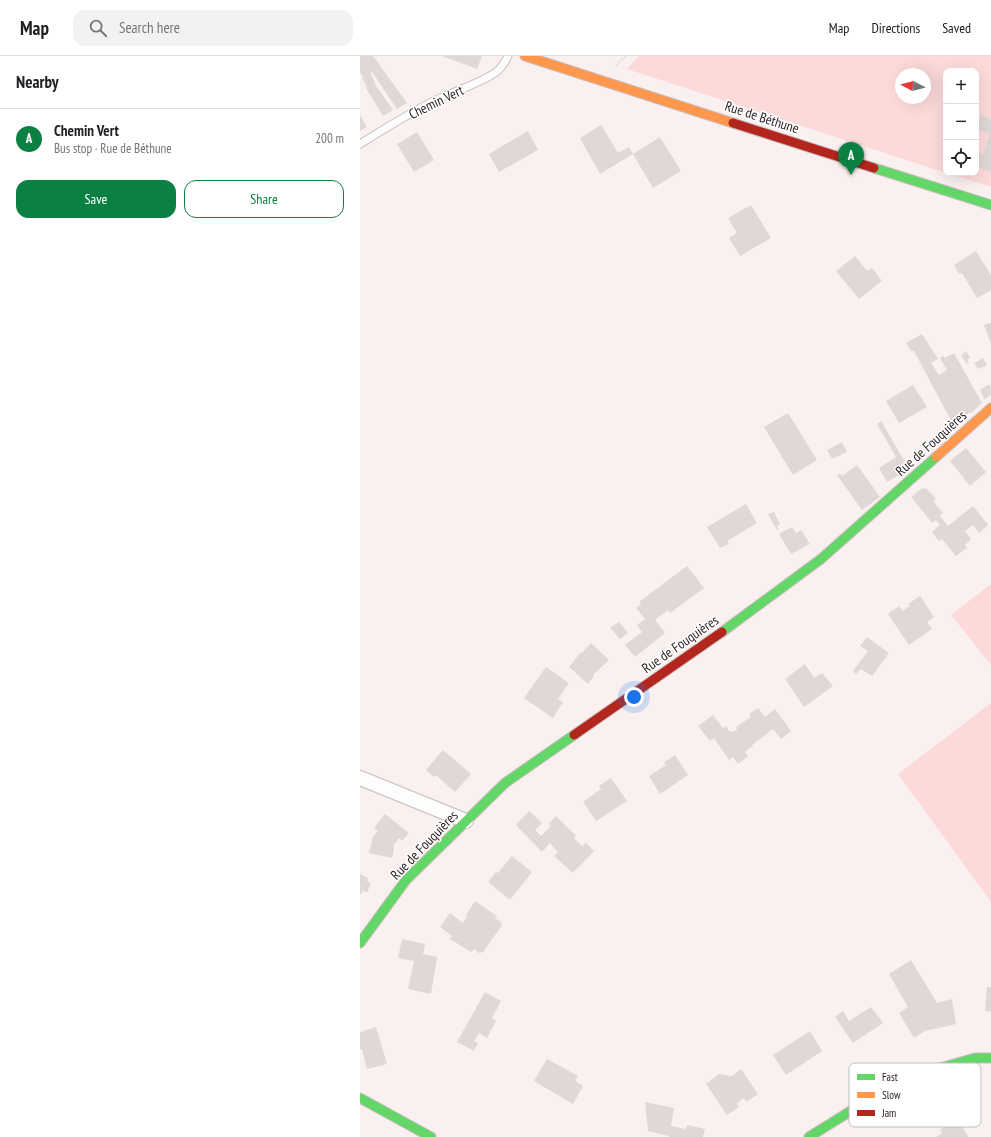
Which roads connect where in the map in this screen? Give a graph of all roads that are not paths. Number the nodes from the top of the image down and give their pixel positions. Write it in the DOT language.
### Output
graph roads {
  1 [pos="508,56"];
  2 [pos="525,56"];
  3 [pos="360,144"];
  4 [pos="991,205"];
  5 [pos="991,408"];
  6 [pos="360,778"];
  7 [pos="466,821"];
  8 [pos="360,943"];
  9 [pos="991,1058"];
  10 [pos="958,1063"];
  11 [pos="360,1098"];
  12 [pos="849,1112"];
  13 [pos="431,1137"];
  14 [pos="809,1137"];
  1 -- 3 [label="lane, Chemin Vert"];
  2 -- 4 [label="street, Rue de Béthune"];
  5 -- 7 [label="street, Rue de Fouquières"];
  6 -- 7 [label="street"];
  7 -- 8 [label="street, Rue de Fouquières"];
  9 -- 10 [label="street"];
  11 -- 13 [label="street"];
  12 -- 14 [label="street"];
}
